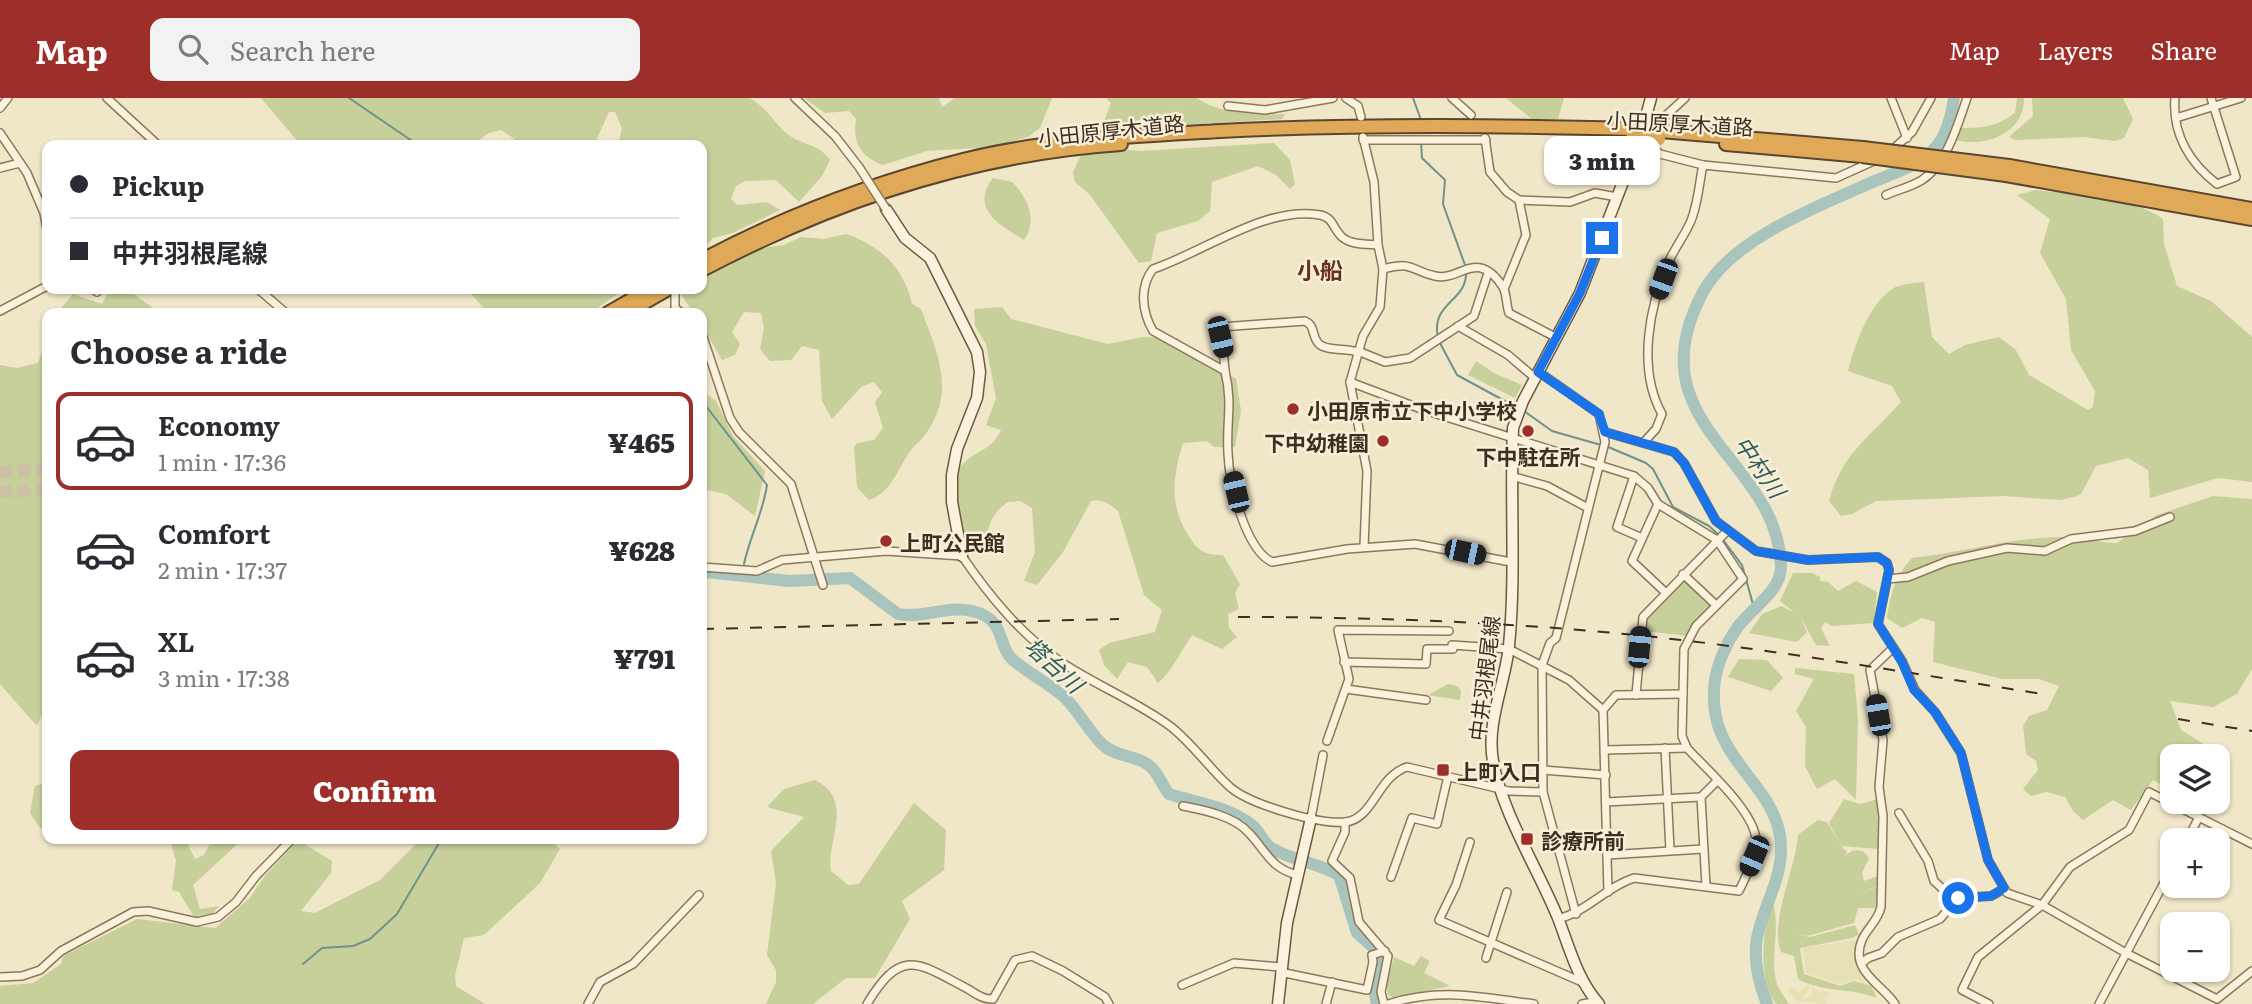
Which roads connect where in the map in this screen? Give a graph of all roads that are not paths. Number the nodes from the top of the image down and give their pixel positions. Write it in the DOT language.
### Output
graph roads {
  1 [pos="8,98"];
  2 [pos="107,98"];
  3 [pos="795,98"];
  4 [pos="1332,98"];
  5 [pos="1346,98"];
  6 [pos="1452,98"];
  7 [pos="1651,98"];
  8 [pos="1685,98"];
  9 [pos="1891,98"];
  10 [pos="1931,98"];
  11 [pos="1967,98"];
  12 [pos="2175,98"];
  13 [pos="2241,98"];
  14 [pos="2212,101"];
  15 [pos="1228,106"];
  16 [pos="0,108"];
  17 [pos="1471,115"];
  18 [pos="1361,117"];
  19 [pos="2176,118"];
  20 [pos="0,133"];
  21 [pos="1637,133"];
  22 [pos="153,140"];
  23 [pos="1905,141"];
  24 [pos="20,163"];
  25 [pos="1703,165"];
  26 [pos="0,168"];
  27 [pos="2008,171"];
  28 [pos="1923,179"];
  29 [pos="1886,195"];
  30 [pos="1616,197"];
  31 [pos="1520,200"];
  32 [pos="42,209"];
  33 [pos="886,209"];
  34 [pos="2252,209"];
  35 [pos="2252,219"];
  36 [pos="1378,245"];
  37 [pos="707,258"];
  38 [pos="707,268"];
  39 [pos="1383,269"];
  40 [pos="1488,273"];
  41 [pos="42,289"];
  42 [pos="1504,289"];
  43 [pos="264,294"];
  44 [pos="644,294"];
  45 [pos="657,294"];
  46 [pos="280,308"];
  47 [pos="628,308"];
  48 [pos="0,311"];
  49 [pos="1458,326"];
  50 [pos="1557,338"];
  51 [pos="707,349"];
  52 [pos="1358,351"];
  53 [pos="1224,371"];
  54 [pos="1537,375"];
  55 [pos="1350,382"];
  56 [pos="1605,432"];
  57 [pos="1513,438"];
  58 [pos="1644,441"];
  59 [pos="1599,463"];
  60 [pos="1511,476"];
  61 [pos="1634,476"];
  62 [pos="1658,504"];
  63 [pos="1588,508"];
  64 [pos="2170,517"];
  65 [pos="1725,532"];
  66 [pos="1642,538"];
  67 [pos="1717,540"];
  68 [pos="1364,547"];
  69 [pos="962,556"];
  70 [pos="816,558"];
  71 [pos="1511,562"];
  72 [pos="707,567"];
  73 [pos="1683,574"];
  74 [pos="1887,579"];
  75 [pos="822,581"];
  76 [pos="1665,592"];
  77 [pos="1716,606"];
  78 [pos="1449,631"];
  79 [pos="1893,648"];
  80 [pos="1508,649"];
  81 [pos="1344,662"];
  82 [pos="1542,665"];
  83 [pos="1346,689"];
  84 [pos="1683,694"];
  85 [pos="1636,695"];
  86 [pos="1426,700"];
  87 [pos="1603,710"];
  88 [pos="1327,741"];
  89 [pos="1665,748"];
  90 [pos="1687,748"];
  91 [pos="1605,750"];
  92 [pos="1323,755"];
  93 [pos="1543,770"];
  94 [pos="1606,775"];
  95 [pos="1448,776"];
  96 [pos="1717,781"];
  97 [pos="1500,788"];
  98 [pos="1544,792"];
  99 [pos="1701,797"];
  100 [pos="1668,798"];
  101 [pos="1606,802"];
  102 [pos="1183,806"];
  103 [pos="1899,813"];
  104 [pos="2199,817"];
  105 [pos="1311,818"];
  106 [pos="1345,822"];
  107 [pos="2193,828"];
  108 [pos="1470,842"];
  109 [pos="287,844"];
  110 [pos="2252,845"];
  111 [pos="1703,849"];
  112 [pos="1670,850"];
  113 [pos="1607,855"];
  114 [pos="1299,873"];
  115 [pos="1391,877"];
  116 [pos="1706,886"];
  117 [pos="2004,888"];
  118 [pos="2160,890"];
  119 [pos="1507,892"];
  120 [pos="1608,892"];
  121 [pos="699,895"];
  122 [pos="1949,905"];
  123 [pos="2042,905"];
  124 [pos="1576,914"];
  125 [pos="1558,919"];
  126 [pos="1493,943"];
  127 [pos="1385,951"];
  128 [pos="2126,953"];
  129 [pos="1486,958"];
  130 [pos="1862,963"];
  131 [pos="1280,970"];
  132 [pos="2252,971"];
  133 [pos="0,976"];
  134 [pos="1332,982"];
  135 [pos="1582,982"];
  136 [pos="1181,985"];
  137 [pos="1595,1002"];
  138 [pos="588,1004"];
  139 [pos="867,1004"];
  140 [pos="1109,1004"];
  141 [pos="1278,1004"];
  142 [pos="1326,1004"];
  143 [pos="1386,1004"];
  144 [pos="1534,1004"];
  145 [pos="1582,1004"];
  146 [pos="1895,1004"];
  147 [pos="1989,1004"];
  148 [pos="2099,1004"];
  1 -- 16 [label="street"];
  2 -- 22 [label="street"];
  3 -- 33 [label="street, bridge"];
  4 -- 15 [label="street"];
  5 -- 18 [label="street"];
  6 -- 17 [label="street"];
  7 -- 21 [label="main road"];
  8 -- 21 [label="street"];
  9 -- 23 [label="street"];
  10 -- 23 [label="street"];
  11 -- 28 [label="street"];
  12 -- 19 [label="street"];
  13 -- 14 [label="street"];
  14 -- 19 [label="street"];
  14 -- 19 [label="street"];
  20 -- 24 [label="street"];
  21 -- 25 [label="street"];
  21 -- 27 [label="highway, 小田原厚木道路, bridge"];
  21 -- 30 [label="main road"];
  21 -- 37 [label="highway, 小田原厚木道路"];
  21 -- 38 [label="highway, 小田原厚木道路"];
  23 -- 25 [label="street"];
  23 -- 28 [label="street"];
  24 -- 26 [label="street"];
  24 -- 32 [label="street"];
  25 -- 58 [label="street"];
  27 -- 34 [label="highway, 小田原厚木道路"];
  27 -- 35 [label="highway, 小田原厚木道路"];
  28 -- 29 [label="street"];
  30 -- 31 [label="street"];
  30 -- 50 [label="main road"];
  31 -- 36 [label="street"];
  31 -- 42 [label="street"];
  33 -- 69 [label="main road"];
  36 -- 39 [label="street"];
  36 -- 53 [label="street"];
  39 -- 40 [label="street"];
  39 -- 52 [label="street"];
  40 -- 42 [label="street"];
  40 -- 49 [label="street"];
  41 -- 48 [label="street"];
  42 -- 50 [label="street"];
  43 -- 46 [label="street"];
  44 -- 47 [label="highway"];
  45 -- 47 [label="highway"];
  49 -- 52 [label="street"];
  49 -- 54 [label="street"];
  50 -- 54 [label="main road"];
  51 -- 70 [label="street"];
  52 -- 53 [label="street"];
  52 -- 55 [label="street"];
  53 -- 68 [label="street"];
  54 -- 56 [label="street"];
  54 -- 57 [label="main road, 中井羽根尾線"];
  55 -- 57 [label="street"];
  55 -- 68 [label="street"];
  56 -- 58 [label="street"];
  56 -- 59 [label="street"];
  57 -- 59 [label="street"];
  57 -- 60 [label="main road, 中井羽根尾線"];
  58 -- 65 [label="street"];
  59 -- 61 [label="street"];
  59 -- 63 [label="street"];
  60 -- 63 [label="street"];
  60 -- 71 [label="main road, 中井羽根尾線"];
  61 -- 62 [label="street"];
  61 -- 66 [label="street"];
  62 -- 66 [label="street"];
  62 -- 67 [label="street"];
  63 -- 82 [label="street"];
  64 -- 74 [label="street"];
  65 -- 67 [label="street"];
  65 -- 74 [label="street"];
  66 -- 76 [label="street"];
  67 -- 73 [label="street"];
  67 -- 77 [label="street"];
  68 -- 71 [label="street"];
  69 -- 70 [label="street"];
  69 -- 105 [label="street"];
  70 -- 72 [label="street"];
  70 -- 75 [label="street"];
  71 -- 80 [label="main road, 中井羽根尾線"];
  73 -- 76 [label="street"];
  73 -- 77 [label="street"];
  74 -- 79 [label="street"];
  76 -- 85 [label="street"];
  77 -- 84 [label="street"];
  78 -- 81 [label="street"];
  79 -- 117 [label="street"];
  79 -- 130 [label="street"];
  80 -- 81 [label="street"];
  80 -- 82 [label="street"];
  80 -- 97 [label="main road, 中井羽根尾線"];
  81 -- 83 [label="street"];
  82 -- 87 [label="street"];
  82 -- 93 [label="street"];
  83 -- 86 [label="street"];
  83 -- 88 [label="street"];
  84 -- 85 [label="street"];
  84 -- 90 [label="street"];
  85 -- 87 [label="street"];
  87 -- 91 [label="street"];
  89 -- 90 [label="street"];
  89 -- 91 [label="street"];
  89 -- 100 [label="street"];
  90 -- 96 [label="street"];
  91 -- 94 [label="street"];
  92 -- 105 [label="street"];
  93 -- 94 [label="street"];
  93 -- 98 [label="street"];
  94 -- 101 [label="street"];
  95 -- 97 [label="street"];
  95 -- 106 [label="street"];
  95 -- 115 [label="street"];
  96 -- 99 [label="street"];
  96 -- 116 [label="street"];
  97 -- 98 [label="street"];
  97 -- 125 [label="main road, 中井羽根尾線"];
  98 -- 124 [label="street"];
  99 -- 100 [label="street"];
  99 -- 111 [label="street"];
  100 -- 101 [label="street"];
  100 -- 112 [label="street"];
  101 -- 113 [label="street"];
  102 -- 114 [label="street"];
  103 -- 122 [label="street"];
  104 -- 107 [label="street"];
  104 -- 110 [label="street"];
  104 -- 123 [label="street"];
  105 -- 106 [label="street"];
  105 -- 114 [label="main road"];
  106 -- 127 [label="street"];
  108 -- 126 [label="street"];
  109 -- 133 [label="street"];
  111 -- 112 [label="street"];
  111 -- 116 [label="street"];
  112 -- 113 [label="street"];
  113 -- 120 [label="street"];
  114 -- 131 [label="main road"];
  116 -- 120 [label="street"];
  117 -- 122 [label="street"];
  117 -- 123 [label="street"];
  118 -- 128 [label="street"];
  119 -- 126 [label="street"];
  120 -- 124 [label="street"];
  121 -- 138 [label="street"];
  122 -- 130 [label="street"];
  123 -- 128 [label="street"];
  123 -- 147 [label="street"];
  124 -- 125 [label="street"];
  125 -- 135 [label="main road, 中井羽根尾線"];
  126 -- 129 [label="street"];
  126 -- 135 [label="street"];
  127 -- 134 [label="street"];
  127 -- 143 [label="street"];
  128 -- 132 [label="street"];
  128 -- 148 [label="street"];
  130 -- 146 [label="street"];
  131 -- 134 [label="street"];
  131 -- 136 [label="street"];
  131 -- 141 [label="main road"];
  134 -- 142 [label="street"];
  135 -- 137 [label="main road, 中井羽根尾線"];
  137 -- 145 [label="street"];
  139 -- 140 [label="street"];
  143 -- 144 [label="street"];
}
